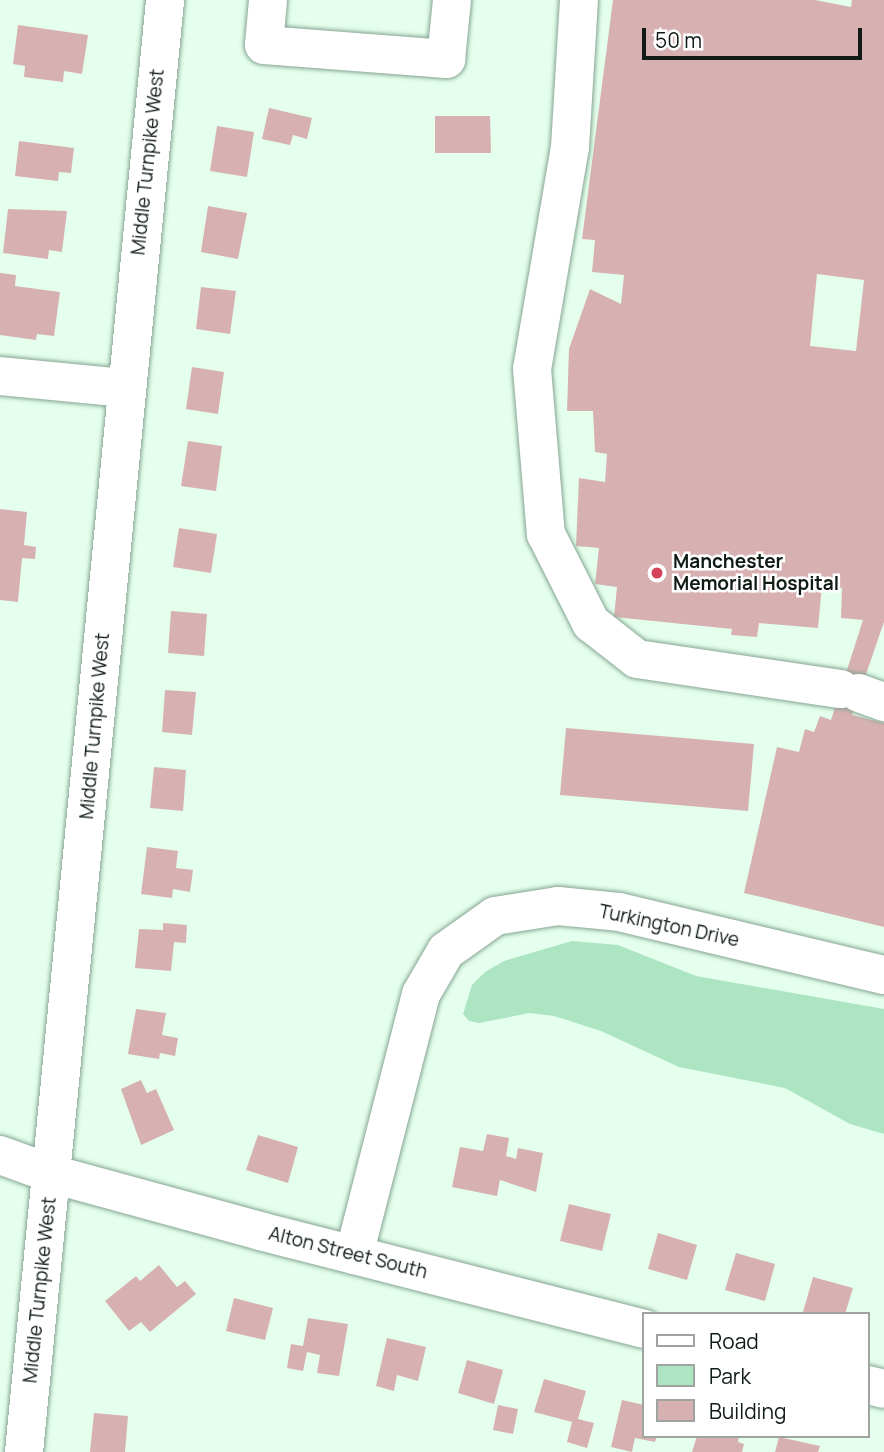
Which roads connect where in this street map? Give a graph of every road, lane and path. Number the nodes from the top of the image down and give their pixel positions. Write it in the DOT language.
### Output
graph roads {
  1 [pos="165,0"];
  2 [pos="268,0"];
  3 [pos="452,0"];
  4 [pos="579,0"];
  5 [pos="0,376"];
  6 [pos="125,388"];
  7 [pos="861,694"];
  8 [pos="884,975"];
  9 [pos="0,1155"];
  10 [pos="52,1174"];
  11 [pos="354,1255"];
  12 [pos="642,1328"];
  13 [pos="24,1452"];
  1 -- 6 [label="street, Middle Turnpike West"];
  2 -- 3 [label="street"];
  4 -- 7 [label="street"];
  5 -- 6 [label="street"];
  6 -- 10 [label="street, Middle Turnpike West"];
  8 -- 11 [label="street, Turkington Drive"];
  9 -- 10 [label="street, Alton Street South"];
  10 -- 11 [label="street, Alton Street South"];
  10 -- 13 [label="street, Middle Turnpike West"];
  11 -- 12 [label="street, Alton Street South"];
}
